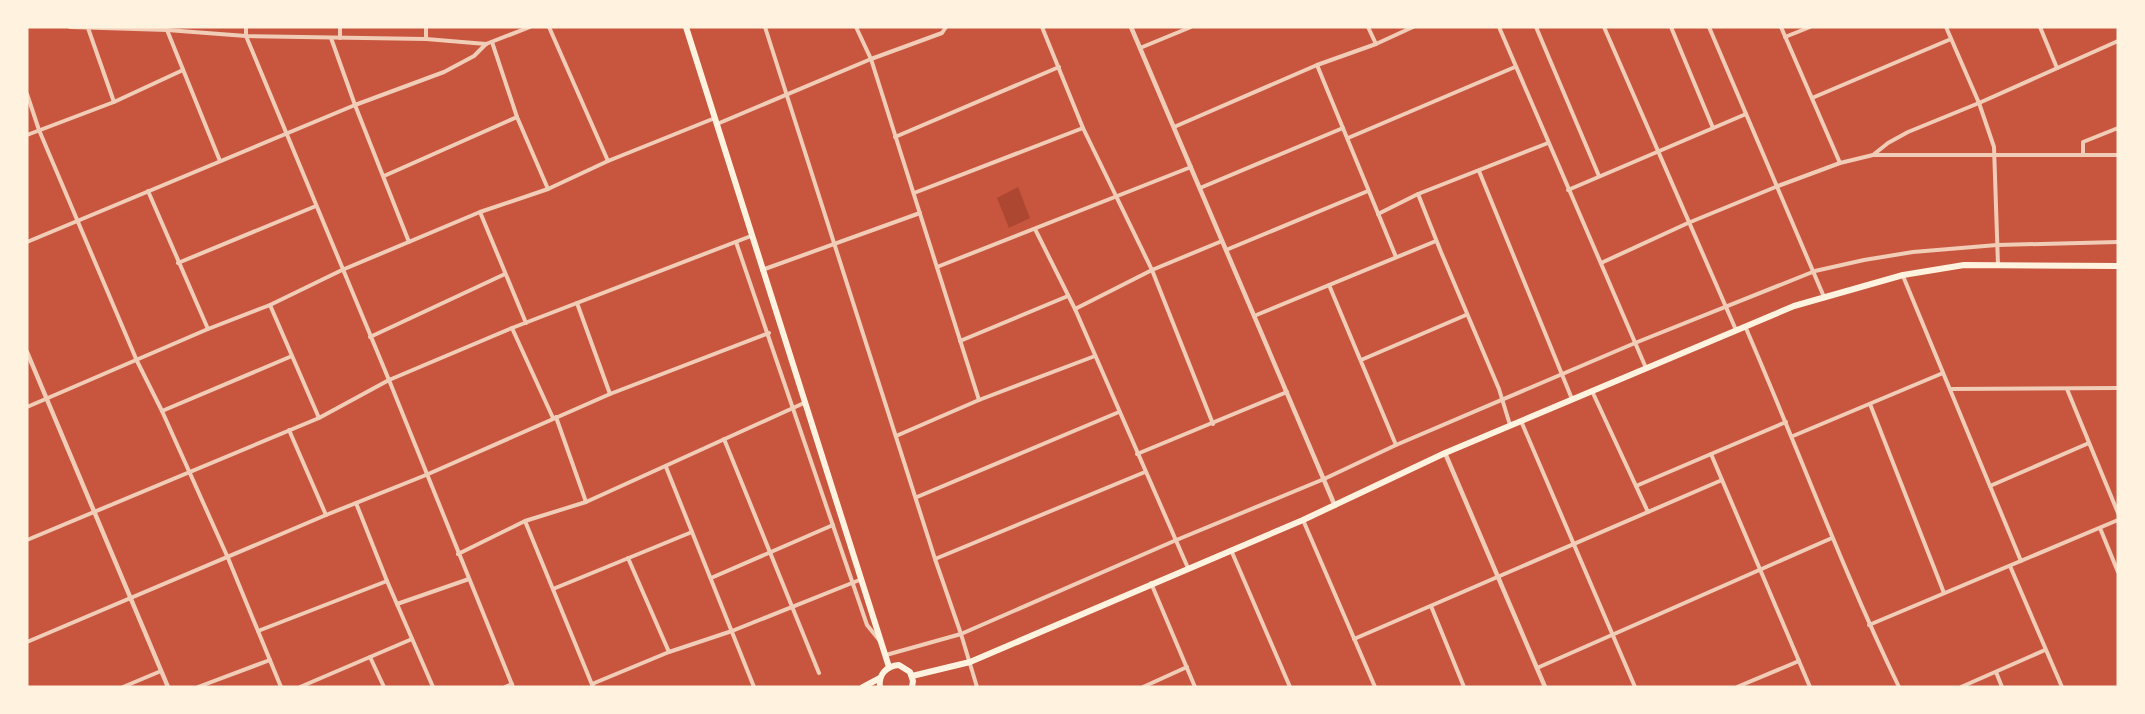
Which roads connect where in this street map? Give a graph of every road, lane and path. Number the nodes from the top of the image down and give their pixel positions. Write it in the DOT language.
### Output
graph roads {
  1 [pos="70,27"];
  2 [pos="246,27"];
  3 [pos="340,27"];
  4 [pos="426,27"];
  5 [pos="530,27"];
  6 [pos="549,27"];
  7 [pos="686,27"];
  8 [pos="765,27"];
  9 [pos="856,27"];
  10 [pos="946,27"];
  11 [pos="1042,27"];
  12 [pos="1131,27"];
  13 [pos="1191,27"];
  14 [pos="1368,27"];
  15 [pos="1413,27"];
  16 [pos="1499,27"];
  17 [pos="1536,27"];
  18 [pos="1604,27"];
  19 [pos="1671,27"];
  20 [pos="1709,27"];
  21 [pos="1781,27"];
  22 [pos="1810,27"];
  23 [pos="1946,27"];
  24 [pos="2040,27"];
  25 [pos="88,28"];
  26 [pos="156,28"];
  27 [pos="520,28"];
  28 [pos="167,30"];
  29 [pos="246,36"];
  30 [pos="1785,37"];
  31 [pos="331,38"];
  32 [pos="340,38"];
  33 [pos="426,39"];
  34 [pos="1951,39"];
  35 [pos="2118,41"];
  36 [pos="492,42"];
  37 [pos="486,44"];
  38 [pos="1376,44"];
  39 [pos="1140,48"];
  40 [pos="871,59"];
  41 [pos="1317,65"];
  42 [pos="1059,67"];
  43 [pos="1515,68"];
  44 [pos="2057,68"];
  45 [pos="183,70"];
  46 [pos="27,94"];
  47 [pos="786,95"];
  48 [pos="1812,98"];
  49 [pos="114,102"];
  50 [pos="1978,103"];
  51 [pos="355,105"];
  52 [pos="1746,114"];
  53 [pos="517,117"];
  54 [pos="716,121"];
  55 [pos="1174,127"];
  56 [pos="1083,128"];
  57 [pos="1343,128"];
  58 [pos="1713,128"];
  59 [pos="2118,128"];
  60 [pos="39,130"];
  61 [pos="286,134"];
  62 [pos="27,135"];
  63 [pos="895,137"];
  64 [pos="1348,138"];
  65 [pos="1548,143"];
  66 [pos="1657,151"];
  67 [pos="1995,153"];
  68 [pos="2083,154"];
  69 [pos="1873,155"];
  70 [pos="2118,155"];
  71 [pos="220,161"];
  72 [pos="608,161"];
  73 [pos="1840,163"];
  74 [pos="1191,167"];
  75 [pos="1479,171"];
  76 [pos="384,176"];
  77 [pos="1599,176"];
  78 [pos="1778,186"];
  79 [pos="1200,188"];
  80 [pos="548,189"];
  81 [pos="1568,190"];
  82 [pos="148,191"];
  83 [pos="1368,191"];
  84 [pos="914,193"];
  85 [pos="1418,194"];
  86 [pos="1116,196"];
  87 [pos="316,207"];
  88 [pos="480,212"];
  89 [pos="920,213"];
  90 [pos="1378,214"];
  91 [pos="78,221"];
  92 [pos="1689,223"];
  93 [pos="1035,229"];
  94 [pos="751,236"];
  95 [pos="1222,241"];
  96 [pos="1436,241"];
  97 [pos="27,242"];
  98 [pos="409,242"];
  99 [pos="736,242"];
  100 [pos="2118,242"];
  101 [pos="834,244"];
  102 [pos="1997,245"];
  103 [pos="1226,250"];
  104 [pos="1396,257"];
  105 [pos="178,263"];
  106 [pos="1601,263"];
  107 [pos="1998,265"];
  108 [pos="2118,266"];
  109 [pos="937,267"];
  110 [pos="342,270"];
  111 [pos="762,270"];
  112 [pos="1152,270"];
  113 [pos="1815,271"];
  114 [pos="505,274"];
  115 [pos="1903,275"];
  116 [pos="1329,285"];
  117 [pos="1068,296"];
  118 [pos="1824,297"];
  119 [pos="577,303"];
  120 [pos="270,305"];
  121 [pos="1726,306"];
  122 [pos="1075,309"];
  123 [pos="1466,315"];
  124 [pos="1254,316"];
  125 [pos="526,323"];
  126 [pos="1745,326"];
  127 [pos="512,328"];
  128 [pos="208,329"];
  129 [pos="1736,330"];
  130 [pos="769,333"];
  131 [pos="370,337"];
  132 [pos="960,341"];
  133 [pos="1635,343"];
  134 [pos="27,352"];
  135 [pos="292,356"];
  136 [pos="1095,356"];
  137 [pos="1361,360"];
  138 [pos="137,361"];
  139 [pos="1646,368"];
  140 [pos="1943,373"];
  141 [pos="1562,376"];
  142 [pos="389,380"];
  143 [pos="2118,388"];
  144 [pos="1950,389"];
  145 [pos="2067,389"];
  146 [pos="1592,391"];
  147 [pos="1287,392"];
  148 [pos="610,393"];
  149 [pos="47,399"];
  150 [pos="1572,399"];
  151 [pos="979,400"];
  152 [pos="1503,400"];
  153 [pos="804,404"];
  154 [pos="1870,404"];
  155 [pos="27,407"];
  156 [pos="794,408"];
  157 [pos="162,411"];
  158 [pos="1119,412"];
  159 [pos="555,417"];
  160 [pos="319,418"];
  161 [pos="1521,421"];
  162 [pos="1786,422"];
  163 [pos="1213,424"];
  164 [pos="1510,425"];
  165 [pos="289,430"];
  166 [pos="896,436"];
  167 [pos="1793,436"];
  168 [pos="724,439"];
  169 [pos="2089,443"];
  170 [pos="1396,445"];
  171 [pos="1445,453"];
  172 [pos="1137,454"];
  173 [pos="1711,454"];
  174 [pos="666,467"];
  175 [pos="189,472"];
  176 [pos="1145,472"];
  177 [pos="426,475"];
  178 [pos="1324,479"];
  179 [pos="1722,480"];
  180 [pos="1636,486"];
  181 [pos="1990,486"];
  182 [pos="916,497"];
  183 [pos="586,502"];
  184 [pos="356,503"];
  185 [pos="1335,506"];
  186 [pos="94,512"];
  187 [pos="1648,512"];
  188 [pos="2118,513"];
  189 [pos="326,515"];
  190 [pos="1303,520"];
  191 [pos="2118,520"];
  192 [pos="525,521"];
  193 [pos="833,525"];
  194 [pos="2100,528"];
  195 [pos="692,532"];
  196 [pos="1832,538"];
  197 [pos="27,540"];
  198 [pos="1174,541"];
  199 [pos="1573,544"];
  200 [pos="1231,550"];
  201 [pos="770,553"];
  202 [pos="458,554"];
  203 [pos="228,558"];
  204 [pos="628,558"];
  205 [pos="935,560"];
  206 [pos="2021,561"];
  207 [pos="2010,566"];
  208 [pos="1188,568"];
  209 [pos="1760,570"];
  210 [pos="2118,572"];
  211 [pos="1498,576"];
  212 [pos="711,578"];
  213 [pos="469,579"];
  214 [pos="862,579"];
  215 [pos="387,581"];
  216 [pos="853,582"];
  217 [pos="1152,583"];
  218 [pos="553,589"];
  219 [pos="1944,593"];
  220 [pos="130,598"];
  221 [pos="397,604"];
  222 [pos="1431,606"];
  223 [pos="792,607"];
  224 [pos="1869,625"];
  225 [pos="258,631"];
  226 [pos="732,631"];
  227 [pos="961,634"];
  228 [pos="1613,635"];
  229 [pos="412,639"];
  230 [pos="1354,639"];
  231 [pos="27,642"];
  232 [pos="882,642"];
  233 [pos="2045,650"];
  234 [pos="669,652"];
  235 [pos="886,655"];
  236 [pos="370,657"];
  237 [pos="270,660"];
  238 [pos="1799,661"];
  239 [pos="970,662"];
  240 [pos="889,667"];
  241 [pos="1187,667"];
  242 [pos="1537,668"];
  243 [pos="161,670"];
  244 [pos="1996,672"];
  245 [pos="819,673"];
  246 [pos="912,676"];
  247 [pos="880,678"];
  248 [pos="512,686"];
  249 [pos="593,686"];
  250 [pos="123,687"];
  251 [pos="168,687"];
  252 [pos="198,687"];
  253 [pos="281,687"];
  254 [pos="300,687"];
  255 [pos="384,687"];
  256 [pos="433,687"];
  257 [pos="505,687"];
  258 [pos="754,687"];
  259 [pos="863,687"];
  260 [pos="880,687"];
  261 [pos="912,687"];
  262 [pos="977,687"];
  263 [pos="1143,687"];
  264 [pos="1195,687"];
  265 [pos="1290,687"];
  266 [pos="1375,687"];
  267 [pos="1464,687"];
  268 [pos="1545,687"];
  269 [pos="1635,687"];
  270 [pos="1737,687"];
  271 [pos="1810,687"];
  272 [pos="1899,687"];
  273 [pos="1961,687"];
  274 [pos="2002,687"];
  275 [pos="2062,687"];
  1 -- 25 [label="street"];
  2 -- 29 [label="street"];
  3 -- 32 [label="street"];
  4 -- 33 [label="street"];
  5 -- 27 [label="street"];
  6 -- 72 [label="street"];
  7 -- 54 [label="main road"];
  8 -- 47 [label="street"];
  9 -- 40 [label="street"];
  10 -- 40 [label="street"];
  11 -- 42 [label="street"];
  12 -- 39 [label="street"];
  13 -- 39 [label="street"];
  14 -- 38 [label="street"];
  15 -- 38 [label="street"];
  16 -- 43 [label="street"];
  17 -- 77 [label="street"];
  18 -- 66 [label="street"];
  19 -- 58 [label="street"];
  20 -- 52 [label="street"];
  21 -- 30 [label="street"];
  22 -- 30 [label="street"];
  23 -- 34 [label="street"];
  24 -- 44 [label="street"];
  25 -- 26 [label="street"];
  25 -- 49 [label="street"];
  26 -- 28 [label="street"];
  27 -- 36 [label="street"];
  28 -- 29 [label="street"];
  28 -- 45 [label="street"];
  29 -- 31 [label="street"];
  29 -- 61 [label="street"];
  30 -- 48 [label="street"];
  31 -- 32 [label="street"];
  31 -- 51 [label="street"];
  32 -- 33 [label="street"];
  33 -- 37 [label="street"];
  34 -- 48 [label="street"];
  34 -- 50 [label="street"];
  35 -- 44 [label="street"];
  36 -- 37 [label="street"];
  36 -- 53 [label="street"];
  37 -- 51 [label="street"];
  38 -- 41 [label="street"];
  39 -- 55 [label="street"];
  40 -- 47 [label="street"];
  40 -- 63 [label="street"];
  41 -- 55 [label="street"];
  41 -- 57 [label="street"];
  42 -- 56 [label="street"];
  42 -- 63 [label="street"];
  43 -- 64 [label="street"];
  43 -- 65 [label="street"];
  44 -- 50 [label="street"];
  45 -- 49 [label="street"];
  45 -- 71 [label="street"];
  46 -- 60 [label="street"];
  47 -- 54 [label="street"];
  47 -- 101 [label="street"];
  48 -- 73 [label="street"];
  49 -- 60 [label="street"];
  50 -- 67 [label="street"];
  50 -- 69 [label="street"];
  51 -- 61 [label="street"];
  51 -- 76 [label="street"];
  52 -- 58 [label="street"];
  52 -- 78 [label="street"];
  53 -- 76 [label="street"];
  53 -- 80 [label="street"];
  54 -- 72 [label="street"];
  54 -- 94 [label="main road"];
  55 -- 74 [label="street"];
  56 -- 84 [label="street"];
  56 -- 86 [label="street"];
  57 -- 64 [label="street"];
  57 -- 79 [label="street"];
  58 -- 66 [label="street"];
  59 -- 68 [label="street"];
  60 -- 62 [label="street"];
  60 -- 91 [label="street"];
  61 -- 71 [label="street"];
  61 -- 87 [label="street"];
  63 -- 84 [label="street"];
  64 -- 83 [label="street"];
  65 -- 75 [label="street"];
  65 -- 81 [label="street"];
  66 -- 77 [label="street"];
  66 -- 92 [label="street"];
  67 -- 68 [label="street"];
  67 -- 69 [label="street"];
  67 -- 102 [label="street"];
  68 -- 70 [label="street"];
  69 -- 73 [label="street"];
  71 -- 82 [label="street"];
  72 -- 80 [label="street"];
  73 -- 78 [label="street"];
  74 -- 79 [label="street"];
  74 -- 86 [label="street"];
  75 -- 85 [label="street"];
  75 -- 141 [label="street"];
  76 -- 98 [label="street"];
  77 -- 81 [label="street"];
  78 -- 92 [label="street"];
  78 -- 113 [label="street"];
  79 -- 95 [label="street"];
  80 -- 88 [label="street"];
  81 -- 106 [label="street"];
  82 -- 91 [label="street"];
  82 -- 105 [label="street"];
  83 -- 90 [label="street"];
  83 -- 103 [label="street"];
  84 -- 89 [label="street"];
  85 -- 90 [label="street"];
  85 -- 96 [label="street"];
  86 -- 93 [label="street"];
  86 -- 112 [label="street"];
  87 -- 105 [label="street"];
  87 -- 110 [label="street"];
  88 -- 98 [label="street"];
  88 -- 114 [label="street"];
  89 -- 101 [label="street"];
  89 -- 109 [label="street"];
  90 -- 104 [label="street"];
  91 -- 97 [label="street"];
  91 -- 138 [label="street"];
  92 -- 106 [label="street"];
  92 -- 121 [label="street"];
  93 -- 109 [label="street"];
  93 -- 117 [label="street"];
  94 -- 99 [label="street"];
  94 -- 111 [label="main road"];
  95 -- 103 [label="street"];
  95 -- 112 [label="street"];
  96 -- 104 [label="street"];
  96 -- 123 [label="street"];
  98 -- 110 [label="street"];
  99 -- 119 [label="street"];
  99 -- 130 [label="street"];
  100 -- 102 [label="street"];
  101 -- 111 [label="street"];
  101 -- 166 [label="street"];
  102 -- 107 [label="street"];
  102 -- 113 [label="street"];
  103 -- 124 [label="street"];
  104 -- 116 [label="street"];
  105 -- 128 [label="street"];
  106 -- 133 [label="street"];
  107 -- 108 [label="main road"];
  107 -- 115 [label="main road"];
  109 -- 132 [label="street"];
  110 -- 120 [label="street"];
  110 -- 131 [label="street"];
  111 -- 153 [label="main road"];
  112 -- 122 [label="street"];
  112 -- 163 [label="street"];
  113 -- 118 [label="street"];
  113 -- 121 [label="street"];
  114 -- 125 [label="street"];
  114 -- 131 [label="street"];
  115 -- 118 [label="main road"];
  115 -- 140 [label="street"];
  116 -- 124 [label="street"];
  116 -- 137 [label="street"];
  117 -- 122 [label="street"];
  117 -- 132 [label="street"];
  118 -- 126 [label="main road"];
  119 -- 125 [label="street"];
  119 -- 148 [label="street"];
  120 -- 128 [label="street"];
  120 -- 135 [label="street"];
  121 -- 129 [label="street"];
  121 -- 133 [label="street"];
  122 -- 136 [label="street"];
  123 -- 137 [label="street"];
  123 -- 152 [label="street"];
  124 -- 147 [label="street"];
  125 -- 127 [label="street"];
  126 -- 129 [label="main road"];
  126 -- 162 [label="street"];
  127 -- 142 [label="street"];
  127 -- 159 [label="street"];
  128 -- 138 [label="street"];
  129 -- 139 [label="main road"];
  130 -- 148 [label="street"];
  130 -- 156 [label="street"];
  131 -- 142 [label="street"];
  132 -- 151 [label="street"];
  133 -- 139 [label="street"];
  133 -- 141 [label="street"];
  134 -- 149 [label="street"];
  135 -- 157 [label="street"];
  135 -- 160 [label="street"];
  136 -- 151 [label="street"];
  136 -- 158 [label="street"];
  137 -- 170 [label="street"];
  138 -- 149 [label="street"];
  138 -- 157 [label="street"];
  139 -- 146 [label="main road"];
  140 -- 144 [label="street"];
  140 -- 154 [label="street"];
  141 -- 150 [label="street"];
  141 -- 152 [label="street"];
  142 -- 160 [label="street"];
  142 -- 177 [label="street"];
  143 -- 145 [label="street"];
  144 -- 145 [label="street"];
  144 -- 181 [label="street"];
  145 -- 169 [label="street"];
  146 -- 150 [label="main road"];
  146 -- 180 [label="street"];
  147 -- 163 [label="street"];
  147 -- 178 [label="street"];
  148 -- 159 [label="street"];
  149 -- 155 [label="street"];
  149 -- 186 [label="street"];
  150 -- 161 [label="main road"];
  151 -- 166 [label="street"];
  152 -- 164 [label="street"];
  152 -- 170 [label="street"];
  153 -- 156 [label="street"];
  153 -- 214 [label="main road"];
  154 -- 167 [label="street"];
  154 -- 219 [label="street"];
  156 -- 168 [label="street"];
  156 -- 193 [label="street"];
  157 -- 175 [label="street"];
  158 -- 172 [label="street"];
  158 -- 182 [label="street"];
  159 -- 177 [label="street"];
  159 -- 183 [label="street"];
  160 -- 165 [label="street"];
  161 -- 164 [label="main road"];
  161 -- 199 [label="street"];
  162 -- 167 [label="street"];
  162 -- 173 [label="street"];
  163 -- 172 [label="street"];
  164 -- 171 [label="main road"];
  165 -- 175 [label="street"];
  165 -- 189 [label="street"];
  166 -- 182 [label="street"];
  167 -- 196 [label="street"];
  168 -- 174 [label="street"];
  168 -- 201 [label="street"];
  169 -- 181 [label="street"];
  169 -- 188 [label="street"];
  170 -- 178 [label="street"];
  171 -- 185 [label="main road"];
  171 -- 211 [label="street"];
  172 -- 176 [label="street"];
  173 -- 179 [label="street"];
  173 -- 180 [label="street"];
  174 -- 183 [label="street"];
  174 -- 195 [label="street"];
  175 -- 186 [label="street"];
  175 -- 203 [label="street"];
  176 -- 198 [label="street"];
  176 -- 205 [label="street"];
  177 -- 184 [label="street"];
  177 -- 202 [label="street"];
  178 -- 185 [label="street"];
  178 -- 198 [label="street"];
  179 -- 187 [label="street"];
  179 -- 209 [label="street"];
  180 -- 187 [label="street"];
  181 -- 206 [label="street"];
  182 -- 205 [label="street"];
  183 -- 192 [label="street"];
  184 -- 189 [label="street"];
  184 -- 215 [label="street"];
  185 -- 190 [label="main road"];
  186 -- 197 [label="street"];
  186 -- 220 [label="street"];
  187 -- 199 [label="street"];
  189 -- 203 [label="street"];
  190 -- 200 [label="main road"];
  190 -- 230 [label="street"];
  191 -- 194 [label="street"];
  192 -- 202 [label="street"];
  192 -- 218 [label="street"];
  193 -- 201 [label="street"];
  193 -- 216 [label="street"];
  194 -- 206 [label="street"];
  194 -- 210 [label="street"];
  195 -- 204 [label="street"];
  195 -- 212 [label="street"];
  196 -- 209 [label="street"];
  196 -- 224 [label="street"];
  198 -- 208 [label="street"];
  198 -- 227 [label="street"];
  199 -- 211 [label="street"];
  199 -- 228 [label="street"];
  200 -- 208 [label="main road"];
  200 -- 265 [label="street"];
  201 -- 212 [label="street"];
  201 -- 223 [label="street"];
  202 -- 213 [label="street"];
  203 -- 220 [label="street"];
  203 -- 225 [label="street"];
  204 -- 218 [label="street"];
  204 -- 234 [label="street"];
  205 -- 227 [label="street"];
  206 -- 207 [label="street"];
  207 -- 219 [label="street"];
  207 -- 233 [label="street"];
  208 -- 217 [label="main road"];
  209 -- 228 [label="street"];
  209 -- 238 [label="street"];
  211 -- 222 [label="street"];
  211 -- 242 [label="street"];
  212 -- 226 [label="street"];
  213 -- 221 [label="street"];
  213 -- 248 [label="street"];
  214 -- 216 [label="street"];
  214 -- 232 [label="main road"];
  215 -- 221 [label="street"];
  215 -- 225 [label="street"];
  216 -- 223 [label="street"];
  216 -- 232 [label="street"];
  217 -- 239 [label="main road"];
  217 -- 241 [label="street"];
  218 -- 249 [label="street"];
  219 -- 224 [label="street"];
  220 -- 231 [label="street"];
  220 -- 243 [label="street"];
  221 -- 229 [label="street"];
  222 -- 230 [label="street"];
  222 -- 267 [label="street"];
  223 -- 226 [label="street"];
  223 -- 245 [label="street"];
  224 -- 272 [label="street"];
  225 -- 237 [label="street"];
  226 -- 234 [label="street"];
  226 -- 258 [label="street"];
  227 -- 235 [label="street"];
  227 -- 239 [label="street"];
  228 -- 242 [label="street"];
  228 -- 269 [label="street"];
  229 -- 236 [label="street"];
  229 -- 256 [label="street"];
  230 -- 266 [label="street"];
  232 -- 235 [label="main road"];
  233 -- 244 [label="street"];
  233 -- 275 [label="street"];
  234 -- 249 [label="street"];
  235 -- 240 [label="main road"];
  236 -- 254 [label="street"];
  236 -- 255 [label="street"];
  237 -- 252 [label="street"];
  237 -- 253 [label="street"];
  238 -- 270 [label="street"];
  238 -- 271 [label="street"];
  239 -- 246 [label="main road"];
  239 -- 262 [label="street"];
  240 -- 246 [label="main road"];
  240 -- 247 [label="main road"];
  241 -- 263 [label="street"];
  241 -- 264 [label="street"];
  242 -- 268 [label="street"];
  243 -- 250 [label="street"];
  243 -- 251 [label="street"];
  244 -- 273 [label="street"];
  244 -- 274 [label="street"];
  246 -- 261 [label="main road"];
  247 -- 259 [label="main road"];
  247 -- 260 [label="main road"];
  248 -- 257 [label="street"];
}
